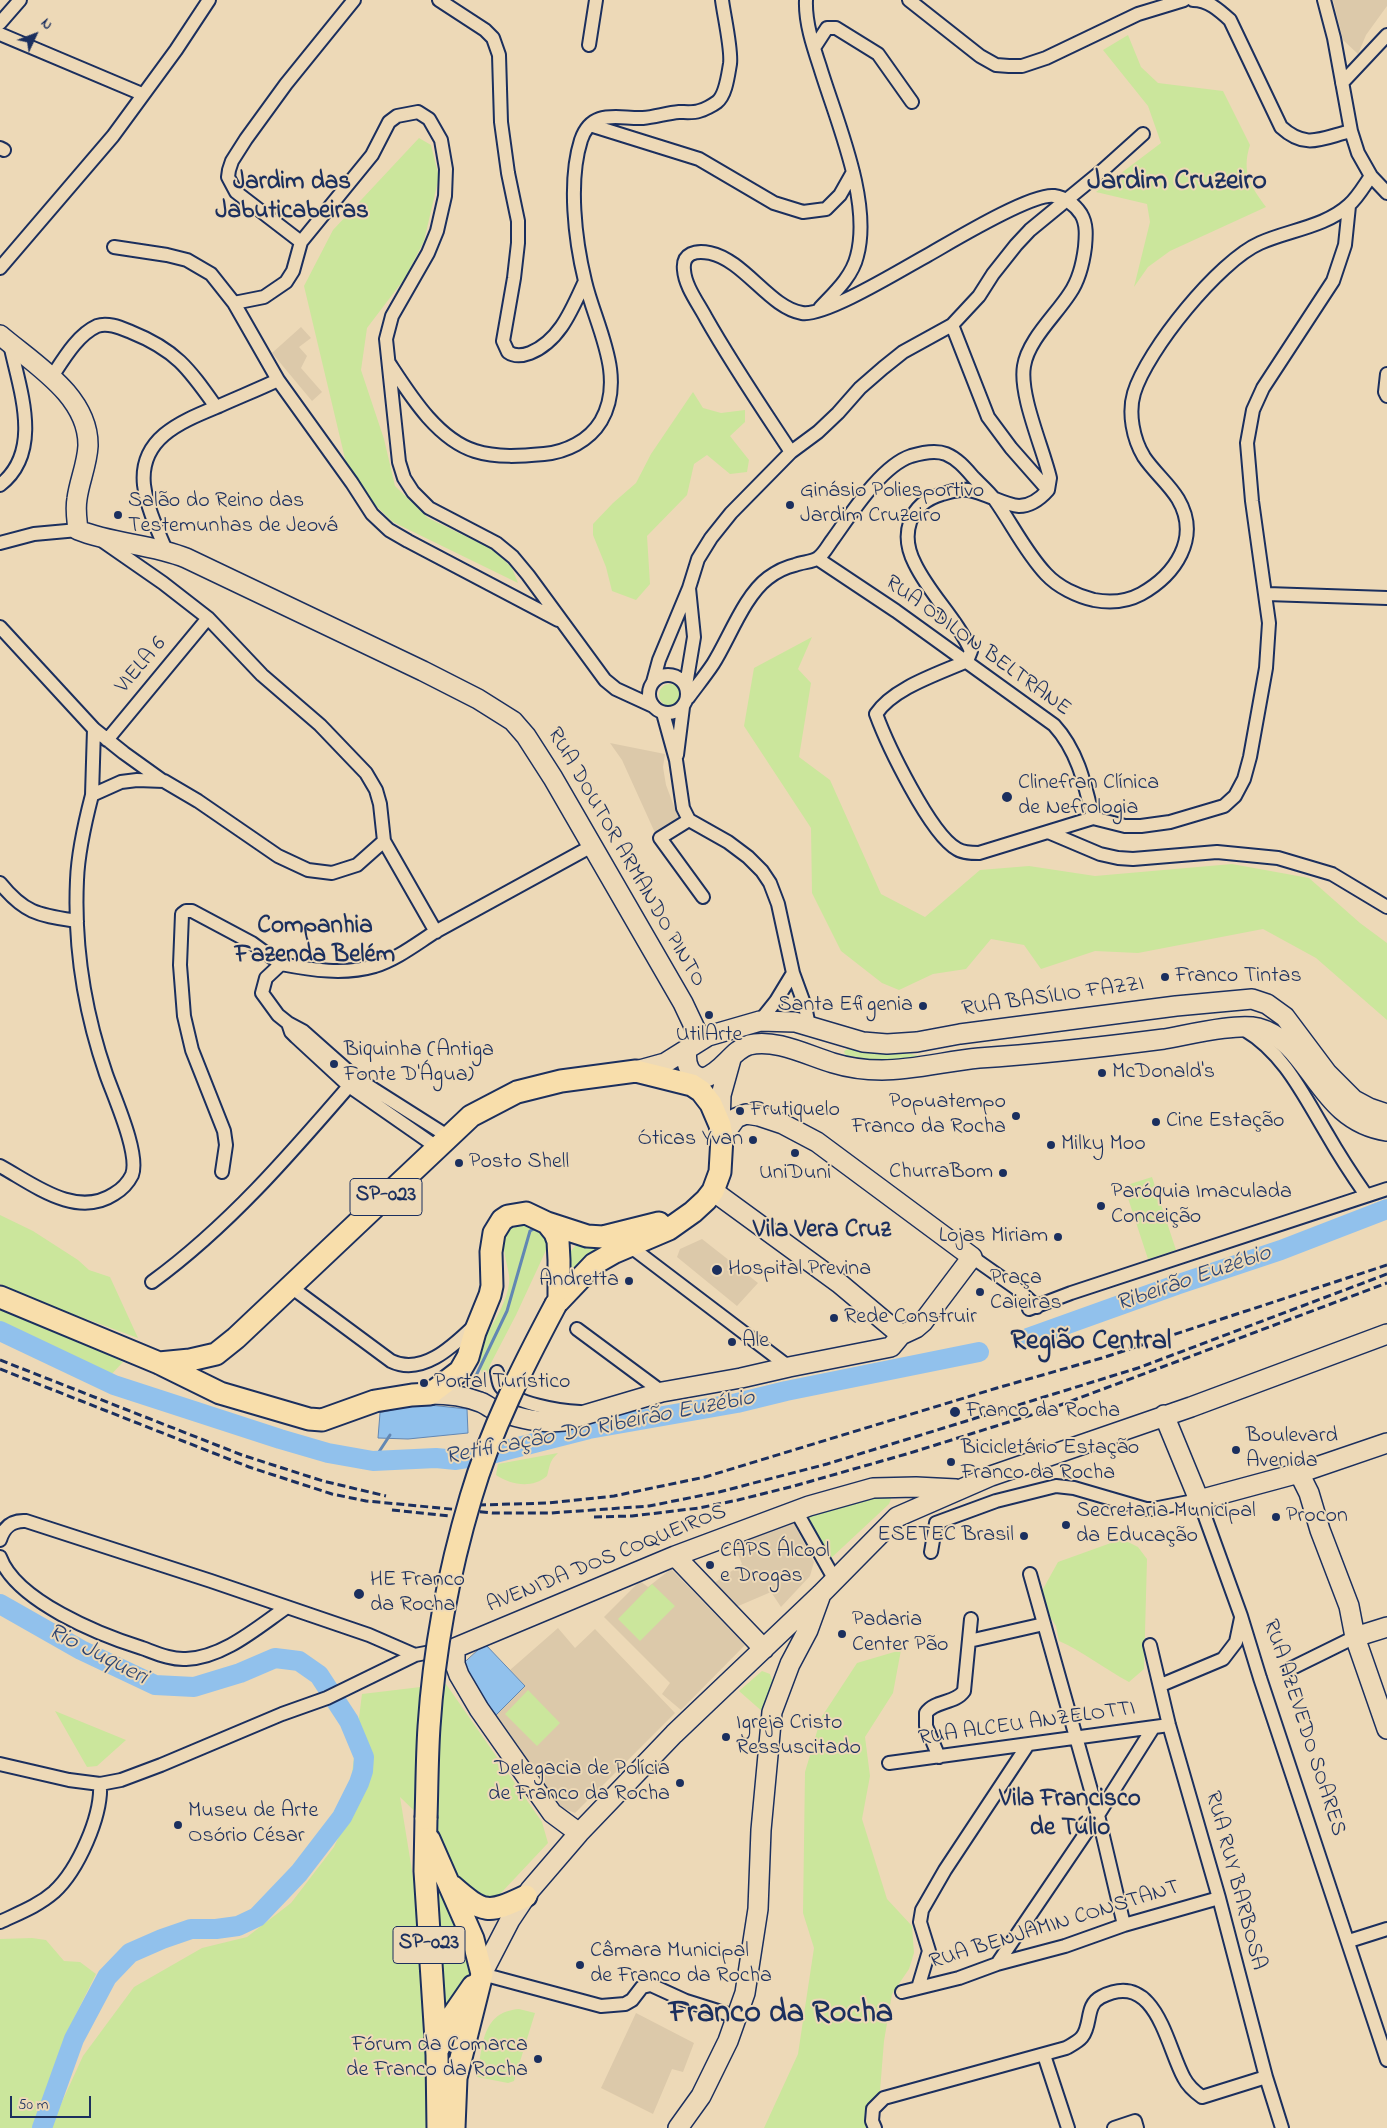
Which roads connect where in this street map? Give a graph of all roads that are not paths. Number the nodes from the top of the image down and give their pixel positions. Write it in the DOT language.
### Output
graph roads {
  1 [pos="20,0"];
  2 [pos="209,0"];
  3 [pos="354,0"];
  4 [pos="439,0"];
  5 [pos="596,0"];
  6 [pos="722,0"];
  7 [pos="806,0"];
  8 [pos="908,0"];
  9 [pos="1184,0"];
  10 [pos="1193,0"];
  11 [pos="1324,0"];
  12 [pos="0,22"];
  13 [pos="0,34"];
  14 [pos="1387,35"];
  15 [pos="589,45"];
  16 [pos="814,48"];
  17 [pos="1342,84"];
  18 [pos="142,94"];
  19 [pos="912,102"];
  20 [pos="590,125"];
  21 [pos="1351,130"];
  22 [pos="1143,134"];
  23 [pos="853,172"];
  24 [pos="1371,176"];
  25 [pos="1387,193"];
  26 [pos="1068,201"];
  27 [pos="1349,206"];
  28 [pos="301,242"];
  29 [pos="114,247"];
  30 [pos="0,268"];
  31 [pos="585,281"];
  32 [pos="234,303"];
  33 [pos="817,312"];
  34 [pos="952,325"];
  35 [pos="5,340"];
  36 [pos="389,364"];
  37 [pos="1387,374"];
  38 [pos="51,378"];
  39 [pos="278,380"];
  40 [pos="1387,396"];
  41 [pos="216,407"];
  42 [pos="791,452"];
  43 [pos="0,484"];
  44 [pos="1048,490"];
  45 [pos="993,497"];
  46 [pos="78,530"];
  47 [pos="97,537"];
  48 [pos="0,543"];
  49 [pos="166,550"];
  50 [pos="818,559"];
  51 [pos="689,588"];
  52 [pos="1266,594"];
  53 [pos="1387,598"];
  54 [pos="208,618"];
  55 [pos="560,621"];
  56 [pos="0,627"];
  57 [pos="967,661"];
  58 [pos="652,683"];
  59 [pos="621,692"];
  60 [pos="685,697"];
  61 [pos="658,710"];
  62 [pos="94,729"];
  63 [pos="107,740"];
  64 [pos="676,760"];
  65 [pos="164,781"];
  66 [pos="92,795"];
  67 [pos="1093,818"];
  68 [pos="688,820"];
  69 [pos="1048,832"];
  70 [pos="384,840"];
  71 [pos="592,846"];
  72 [pos="0,882"];
  73 [pos="703,897"];
  74 [pos="1387,907"];
  75 [pos="77,921"];
  76 [pos="436,932"];
  77 [pos="281,964"];
  78 [pos="792,973"];
  79 [pos="1204,1002"];
  80 [pos="1176,1006"];
  81 [pos="760,1021"];
  82 [pos="809,1026"];
  83 [pos="1241,1028"];
  84 [pos="1214,1031"];
  85 [pos="832,1034"];
  86 [pos="1184,1036"];
  87 [pos="694,1045"];
  88 [pos="802,1051"];
  89 [pos="731,1059"];
  90 [pos="825,1060"];
  91 [pos="636,1071"];
  92 [pos="353,1082"];
  93 [pos="1387,1114"];
  94 [pos="721,1131"];
  95 [pos="1387,1132"];
  96 [pos="444,1142"];
  97 [pos="0,1166"];
  98 [pos="222,1172"];
  99 [pos="1387,1189"];
  100 [pos="713,1191"];
  101 [pos="1366,1196"];
  102 [pos="682,1221"];
  103 [pos="548,1223"];
  104 [pos="631,1247"];
  105 [pos="972,1257"];
  106 [pos="152,1282"];
  107 [pos="290,1287"];
  108 [pos="0,1297"];
  109 [pos="557,1301"];
  110 [pos="480,1321"];
  111 [pos="577,1329"];
  112 [pos="1387,1334"];
  113 [pos="901,1335"];
  114 [pos="216,1354"];
  115 [pos="158,1363"];
  116 [pos="789,1366"];
  117 [pos="497,1372"];
  118 [pos="662,1392"];
  119 [pos="220,1393"];
  120 [pos="430,1394"];
  121 [pos="593,1413"];
  122 [pos="1164,1415"];
  123 [pos="1387,1443"];
  124 [pos="1299,1473"];
  125 [pos="892,1487"];
  126 [pos="959,1490"];
  127 [pos="1199,1500"];
  128 [pos="796,1511"];
  129 [pos="904,1513"];
  130 [pos="0,1540"];
  131 [pos="931,1552"];
  132 [pos="675,1556"];
  133 [pos="0,1558"];
  134 [pos="1030,1574"];
  135 [pos="835,1580"];
  136 [pos="821,1594"];
  137 [pos="287,1607"];
  138 [pos="1241,1616"];
  139 [pos="971,1619"];
  140 [pos="1044,1624"];
  141 [pos="1387,1627"];
  142 [pos="1355,1637"];
  143 [pos="969,1641"];
  144 [pos="1150,1645"];
  145 [pos="455,1648"];
  146 [pos="764,1649"];
  147 [pos="416,1655"];
  148 [pos="1290,1668"];
  149 [pos="1161,1685"];
  150 [pos="1169,1725"];
  151 [pos="1152,1728"];
  152 [pos="1387,1729"];
  153 [pos="1076,1739"];
  154 [pos="1027,1746"];
  155 [pos="939,1757"];
  156 [pos="889,1763"];
  157 [pos="0,1764"];
  158 [pos="100,1784"];
  159 [pos="1098,1815"];
  160 [pos="426,1826"];
  161 [pos="579,1833"];
  162 [pos="448,1882"];
  163 [pos="526,1896"];
  164 [pos="1219,1898"];
  165 [pos="0,1922"];
  166 [pos="1124,1925"];
  167 [pos="1387,1929"];
  168 [pos="1349,1942"];
  169 [pos="998,1964"];
  170 [pos="482,1974"];
  171 [pos="918,1988"];
  172 [pos="902,1992"];
  173 [pos="737,2017"];
  174 [pos="437,2055"];
  175 [pos="1044,2055"];
  176 [pos="1387,2060"];
  177 [pos="1266,2077"];
  178 [pos="1136,2125"];
  179 [pos="438,2128"];
  180 [pos="454,2128"];
  181 [pos="678,2128"];
  182 [pos="875,2128"];
  183 [pos="1068,2128"];
  184 [pos="1114,2128"];
  185 [pos="1282,2128"];
  1 -- 12 [label="street"];
  2 -- 18 [label="street"];
  3 -- 28 [label="street"];
  4 -- 31 [label="street"];
  5 -- 15 [label="street"];
  6 -- 20 [label="street"];
  7 -- 16 [label="street"];
  8 -- 9 [label="street"];
  10 -- 21 [label="street"];
  11 -- 17 [label="street"];
  13 -- 18 [label="street"];
  14 -- 17 [label="street"];
  16 -- 19 [label="street"];
  16 -- 23 [label="street"];
  17 -- 21 [label="street"];
  18 -- 30 [label="street"];
  20 -- 23 [label="street"];
  20 -- 31 [label="street"];
  21 -- 24 [label="street"];
  22 -- 26 [label="street"];
  23 -- 33 [label="street"];
  24 -- 25 [label="street"];
  24 -- 27 [label="street"];
  26 -- 33 [label="street"];
  26 -- 34 [label="street"];
  26 -- 44 [label="street"];
  27 -- 45 [label="street"];
  27 -- 52 [label="street"];
  28 -- 32 [label="street"];
  28 -- 36 [label="street"];
  29 -- 32 [label="street"];
  31 -- 36 [label="street"];
  32 -- 39 [label="street"];
  33 -- 42 [label="street"];
  34 -- 42 [label="street"];
  34 -- 44 [label="street"];
  35 -- 38 [label="main road"];
  35 -- 43 [label="street"];
  36 -- 55 [label="street"];
  37 -- 40 [label="street"];
  38 -- 41 [label="street"];
  38 -- 46 [label="main road"];
  39 -- 41 [label="street"];
  39 -- 55 [label="street"];
  41 -- 49 [label="street"];
  42 -- 51 [label="street"];
  44 -- 45 [label="street"];
  45 -- 50 [label="street"];
  45 -- 57 [label="street"];
  46 -- 47 [label="main road, RUA DOUTOR ARMANDO PINTO"];
  46 -- 48 [label="street"];
  47 -- 49 [label="main road, RUA DOUTOR ARMANDO PINTO"];
  47 -- 54 [label="street"];
  49 -- 71 [label="main road, RUA DOUTOR ARMANDO PINTO"];
  50 -- 57 [label="street, RUA ODILON BELTRANE"];
  50 -- 60 [label="street"];
  51 -- 58 [label="street"];
  51 -- 60 [label="street"];
  52 -- 53 [label="street"];
  52 -- 67 [label="street"];
  54 -- 63 [label="street, VIELA 6"];
  54 -- 70 [label="street"];
  55 -- 59 [label="street"];
  56 -- 62 [label="street"];
  57 -- 67 [label="street, RUA ODILON BELTRANE"];
  57 -- 69 [label="street"];
  58 -- 59 [label="street"];
  58 -- 60 [label="street"];
  58 -- 61 [label="street"];
  59 -- 61 [label="street"];
  60 -- 61 [label="street"];
  60 -- 64 [label="street"];
  61 -- 64 [label="street"];
  62 -- 63 [label="street"];
  62 -- 66 [label="street"];
  63 -- 65 [label="street"];
  64 -- 68 [label="street"];
  65 -- 66 [label="street"];
  65 -- 70 [label="street"];
  66 -- 75 [label="street"];
  67 -- 69 [label="street"];
  68 -- 73 [label="street"];
  68 -- 78 [label="street"];
  69 -- 74 [label="street"];
  70 -- 76 [label="street"];
  71 -- 76 [label="street"];
  71 -- 87 [label="main road, RUA DOUTOR ARMANDO PINTO"];
  72 -- 75 [label="street"];
  75 -- 97 [label="street"];
  76 -- 77 [label="street"];
  77 -- 92 [label="street"];
  77 -- 98 [label="street"];
  78 -- 81 [label="street"];
  78 -- 82 [label="street"];
  79 -- 80 [label="main road, RUA BASÍLIO FAZZI"];
  79 -- 84 [label="main road"];
  79 -- 93 [label="main road, RUA BASÍLIO FAZZI"];
  80 -- 85 [label="main road, RUA BASÍLIO FAZZI"];
  80 -- 86 [label="main road"];
  81 -- 82 [label="main road, RUA BASÍLIO FAZZI"];
  81 -- 87 [label="main road, RUA BASÍLIO FAZZI"];
  82 -- 85 [label="main road, RUA BASÍLIO FAZZI"];
  82 -- 88 [label="main road"];
  83 -- 84 [label="main road"];
  83 -- 95 [label="main road"];
  83 -- 101 [label="street"];
  84 -- 86 [label="main road"];
  85 -- 90 [label="main road"];
  86 -- 90 [label="main road"];
  87 -- 89 [label="main road, RUA DOUTOR ARMANDO PINTO"];
  87 -- 91 [label="main road, SP-023"];
  88 -- 89 [label="main road"];
  88 -- 90 [label="main road"];
  89 -- 94 [label="main road, SP-023"];
  91 -- 94 [label="main road, SP-023"];
  91 -- 96 [label="main road, SP-023"];
  92 -- 96 [label="street"];
  92 -- 106 [label="street"];
  94 -- 100 [label="main road, SP-023"];
  94 -- 105 [label="main road"];
  96 -- 107 [label="main road, SP-023"];
  99 -- 101 [label="street"];
  100 -- 102 [label="main road, SP-023"];
  100 -- 113 [label="main road"];
  101 -- 105 [label="street"];
  102 -- 103 [label="main road, SP-023"];
  102 -- 104 [label="main road, SP-023"];
  103 -- 109 [label="main road, SP-023"];
  103 -- 110 [label="main road, SP-023"];
  104 -- 109 [label="main road, SP-023"];
  104 -- 116 [label="street"];
  105 -- 113 [label="main road"];
  107 -- 110 [label="street"];
  107 -- 114 [label="main road, SP-023"];
  108 -- 115 [label="main road, SP-023"];
  109 -- 160 [label="main road, SP-023, bridge"];
  110 -- 120 [label="main road, SP-023"];
  111 -- 118 [label="street"];
  112 -- 122 [label="main road"];
  113 -- 116 [label="main road"];
  114 -- 115 [label="main road, SP-023"];
  114 -- 119 [label="main road"];
  115 -- 119 [label="main road, SP-023"];
  116 -- 118 [label="main road"];
  117 -- 121 [label="street"];
  118 -- 121 [label="main road"];
  119 -- 120 [label="main road, SP-023"];
  120 -- 121 [label="main road"];
  122 -- 126 [label="main road"];
  122 -- 127 [label="main road, RUA AZEVEDO SOARES"];
  123 -- 124 [label="main road"];
  124 -- 127 [label="main road"];
  124 -- 142 [label="main road"];
  125 -- 126 [label="main road, AVENIDA DOS COQUEIROS"];
  125 -- 128 [label="main road, AVENIDA DOS COQUEIROS"];
  125 -- 129 [label="main road"];
  126 -- 129 [label="main road, SP-023"];
  127 -- 131 [label="street"];
  127 -- 138 [label="street, RUA AZEVEDO SOARES"];
  128 -- 132 [label="main road, AVENIDA DOS COQUEIROS"];
  128 -- 135 [label="street"];
  129 -- 135 [label="main road, SP-023"];
  130 -- 137 [label="street"];
  132 -- 145 [label="main road, AVENIDA DOS COQUEIROS"];
  132 -- 146 [label="main road"];
  133 -- 137 [label="street"];
  134 -- 140 [label="street"];
  135 -- 136 [label="main road, SP-023"];
  136 -- 146 [label="main road, SP-023"];
  136 -- 173 [label="main road"];
  137 -- 147 [label="street"];
  138 -- 149 [label="street"];
  138 -- 168 [label="street, RUA AZEVEDO SOARES"];
  139 -- 143 [label="street"];
  140 -- 143 [label="street"];
  140 -- 153 [label="street"];
  141 -- 142 [label="main road"];
  142 -- 148 [label="street"];
  142 -- 152 [label="main road"];
  143 -- 155 [label="street"];
  144 -- 149 [label="street, RUA RUY BARBOSA"];
  145 -- 147 [label="street, AVENIDA DOS COQUEIROS"];
  145 -- 161 [label="main road"];
  146 -- 161 [label="main road, SP-023"];
  147 -- 158 [label="street, AVENIDA DOS COQUEIROS"];
  149 -- 150 [label="street, RUA RUY BARBOSA"];
  150 -- 151 [label="street, RUA ALCEU ANZELOTTI"];
  150 -- 164 [label="street, RUA RUY BARBOSA"];
  151 -- 153 [label="street, RUA ALCEU ANZELOTTI"];
  151 -- 159 [label="street"];
  153 -- 154 [label="street, RUA ALCEU ANZELOTTI"];
  153 -- 159 [label="street"];
  154 -- 155 [label="street, RUA ALCEU ANZELOTTI"];
  154 -- 171 [label="street"];
  155 -- 156 [label="street, RUA ALCEU ANZELOTTI"];
  157 -- 158 [label="street, AVENIDA DOS COQUEIROS"];
  158 -- 165 [label="street"];
  159 -- 166 [label="street"];
  159 -- 169 [label="street"];
  160 -- 162 [label="main road, SP-023"];
  160 -- 174 [label="main road, SP-023"];
  161 -- 163 [label="main road, SP-023"];
  162 -- 163 [label="main road"];
  162 -- 170 [label="main road, SP-023"];
  163 -- 170 [label="main road, SP-023"];
  164 -- 166 [label="street, RUA BENJAMIN CONSTANT"];
  164 -- 177 [label="street, RUA RUY BARBOSA"];
  166 -- 169 [label="street, RUA BENJAMIN CONSTANT"];
  167 -- 168 [label="street"];
  168 -- 176 [label="street, RUA AZEVEDO SOARES"];
  169 -- 171 [label="street, RUA BENJAMIN CONSTANT"];
  170 -- 173 [label="street"];
  170 -- 174 [label="main road"];
  170 -- 180 [label="main road, SP-023"];
  171 -- 172 [label="street, RUA BENJAMIN CONSTANT"];
  173 -- 181 [label="main road"];
  174 -- 179 [label="main road, SP-023"];
  175 -- 177 [label="street"];
  175 -- 182 [label="street"];
  175 -- 183 [label="street"];
  177 -- 185 [label="street, RUA RUY BARBOSA"];
  178 -- 184 [label="street"];
}
